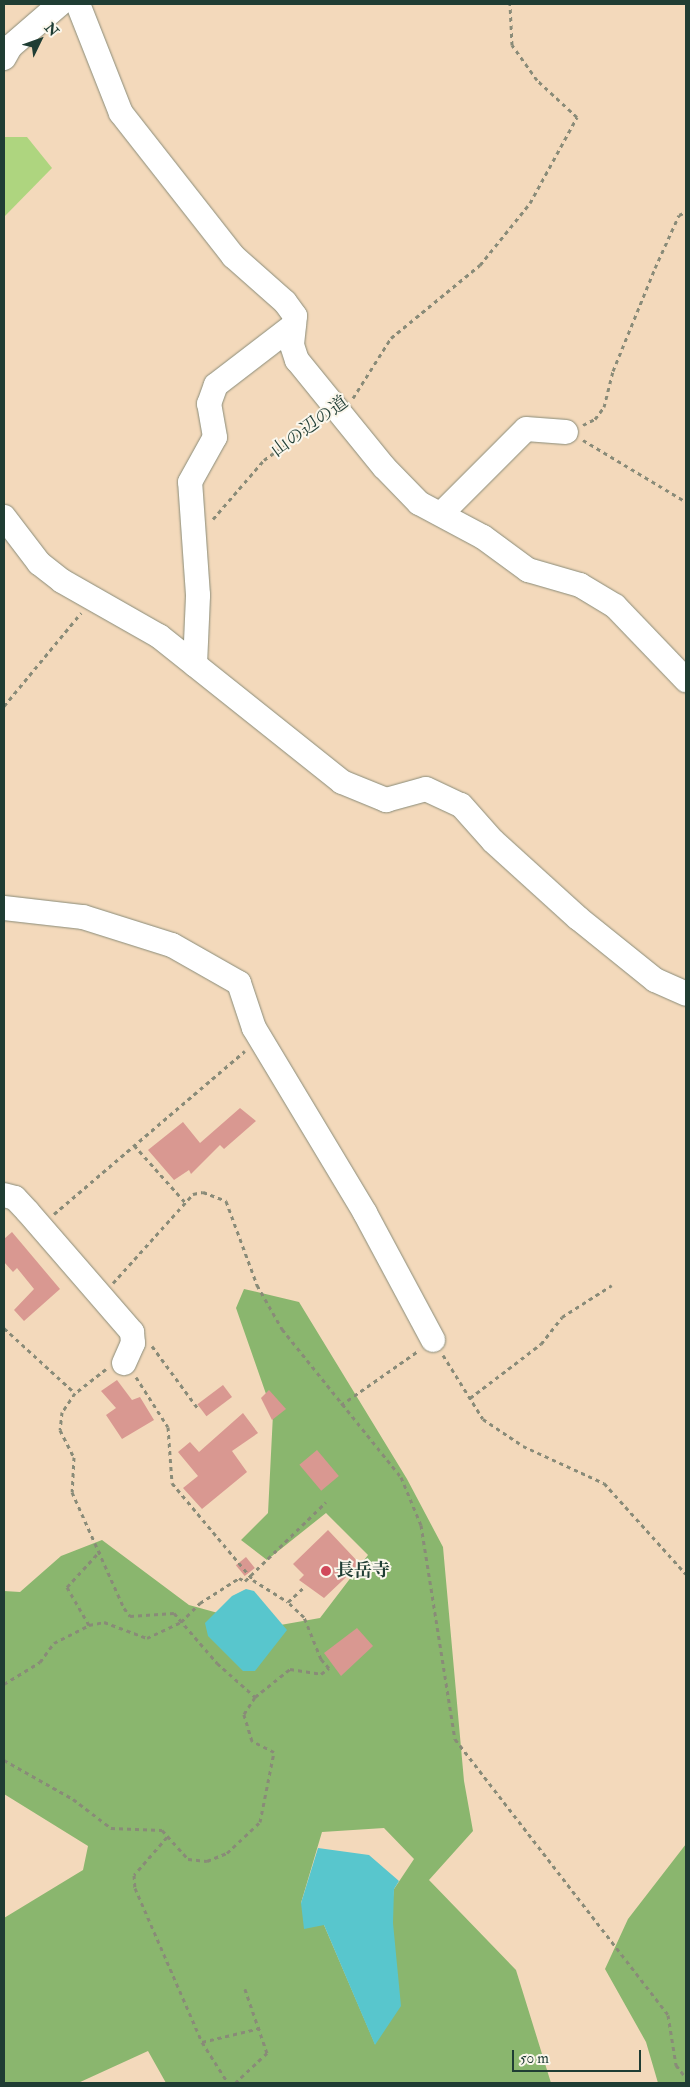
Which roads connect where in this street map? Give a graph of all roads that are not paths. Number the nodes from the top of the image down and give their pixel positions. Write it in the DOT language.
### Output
graph roads {
  1 [pos="60,4"];
  2 [pos="78,4"];
  3 [pos="4,58"];
  4 [pos="294,325"];
  5 [pos="566,432"];
  6 [pos="443,512"];
  7 [pos="4,517"];
  8 [pos="195,665"];
  9 [pos="686,680"];
  10 [pos="4,908"];
  11 [pos="686,994"];
  12 [pos="4,1195"];
  13 [pos="433,1340"];
  14 [pos="124,1363"];
  1 -- 3 [label="street"];
  2 -- 4 [label="street"];
  4 -- 6 [label="street"];
  4 -- 8 [label="street"];
  5 -- 6 [label="street"];
  6 -- 9 [label="street"];
  7 -- 8 [label="street"];
  8 -- 11 [label="street"];
  10 -- 13 [label="street"];
  12 -- 14 [label="street"];
}
